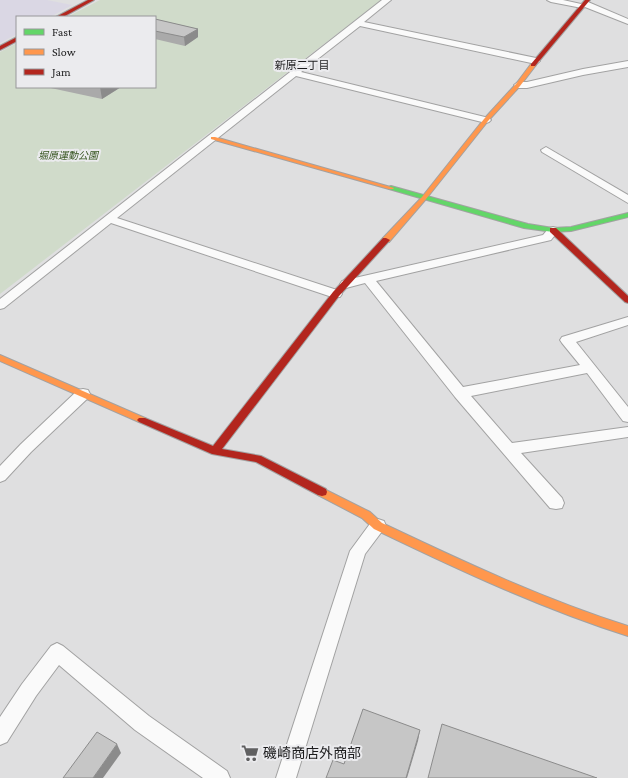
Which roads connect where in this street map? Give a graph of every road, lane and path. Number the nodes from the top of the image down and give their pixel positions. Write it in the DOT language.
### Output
graph roads {
  1 [pos="92,0"];
  2 [pos="387,0"];
  3 [pos="551,0"];
  4 [pos="585,3"];
  5 [pos="62,16"];
  6 [pos="628,22"];
  7 [pos="359,23"];
  8 [pos="16,40"];
  9 [pos="0,48"];
  10 [pos="536,61"];
  11 [pos="628,64"];
  12 [pos="295,73"];
  13 [pos="518,85"];
  14 [pos="486,120"];
  15 [pos="213,138"];
  16 [pos="546,150"];
  17 [pos="424,198"];
  18 [pos="628,200"];
  19 [pos="628,215"];
  20 [pos="109,219"];
  21 [pos="553,230"];
  22 [pos="368,279"];
  23 [pos="346,284"];
  24 [pos="336,294"];
  25 [pos="628,300"];
  26 [pos="0,305"];
  27 [pos="628,321"];
  28 [pos="0,358"];
  29 [pos="590,368"];
  30 [pos="460,393"];
  31 [pos="83,394"];
  32 [pos="628,417"];
  33 [pos="628,432"];
  34 [pos="510,449"];
  35 [pos="215,451"];
  36 [pos="0,476"];
  37 [pos="556,502"];
  38 [pos="378,526"];
  39 [pos="628,631"];
  40 [pos="0,735"];
  41 [pos="220,778"];
  42 [pos="286,778"];
  1 -- 5 [label="street"];
  2 -- 7 [label="street"];
  3 -- 4 [label="street"];
  4 -- 6 [label="street"];
  4 -- 10 [label="street"];
  7 -- 10 [label="street"];
  7 -- 12 [label="street"];
  8 -- 9 [label="street"];
  10 -- 13 [label="street"];
  11 -- 13 [label="street"];
  12 -- 14 [label="street"];
  12 -- 15 [label="street"];
  13 -- 14 [label="street"];
  14 -- 17 [label="street"];
  15 -- 17 [label="street"];
  15 -- 20 [label="street"];
  16 -- 18 [label="street"];
  17 -- 21 [label="street"];
  17 -- 23 [label="street"];
  19 -- 21 [label="street"];
  20 -- 24 [label="street"];
  20 -- 26 [label="street"];
  21 -- 22 [label="street"];
  21 -- 25 [label="street"];
  22 -- 23 [label="street"];
  22 -- 30 [label="street"];
  23 -- 24 [label="street"];
  24 -- 35 [label="street"];
  27 -- 29 [label="street"];
  28 -- 31 [label="street"];
  29 -- 30 [label="street"];
  29 -- 32 [label="street"];
  30 -- 34 [label="street"];
  31 -- 35 [label="street"];
  31 -- 36 [label="street"];
  33 -- 34 [label="street"];
  34 -- 37 [label="street"];
  35 -- 38 [label="street"];
  38 -- 39 [label="street"];
  38 -- 42 [label="street"];
  40 -- 41 [label="street"];
}
